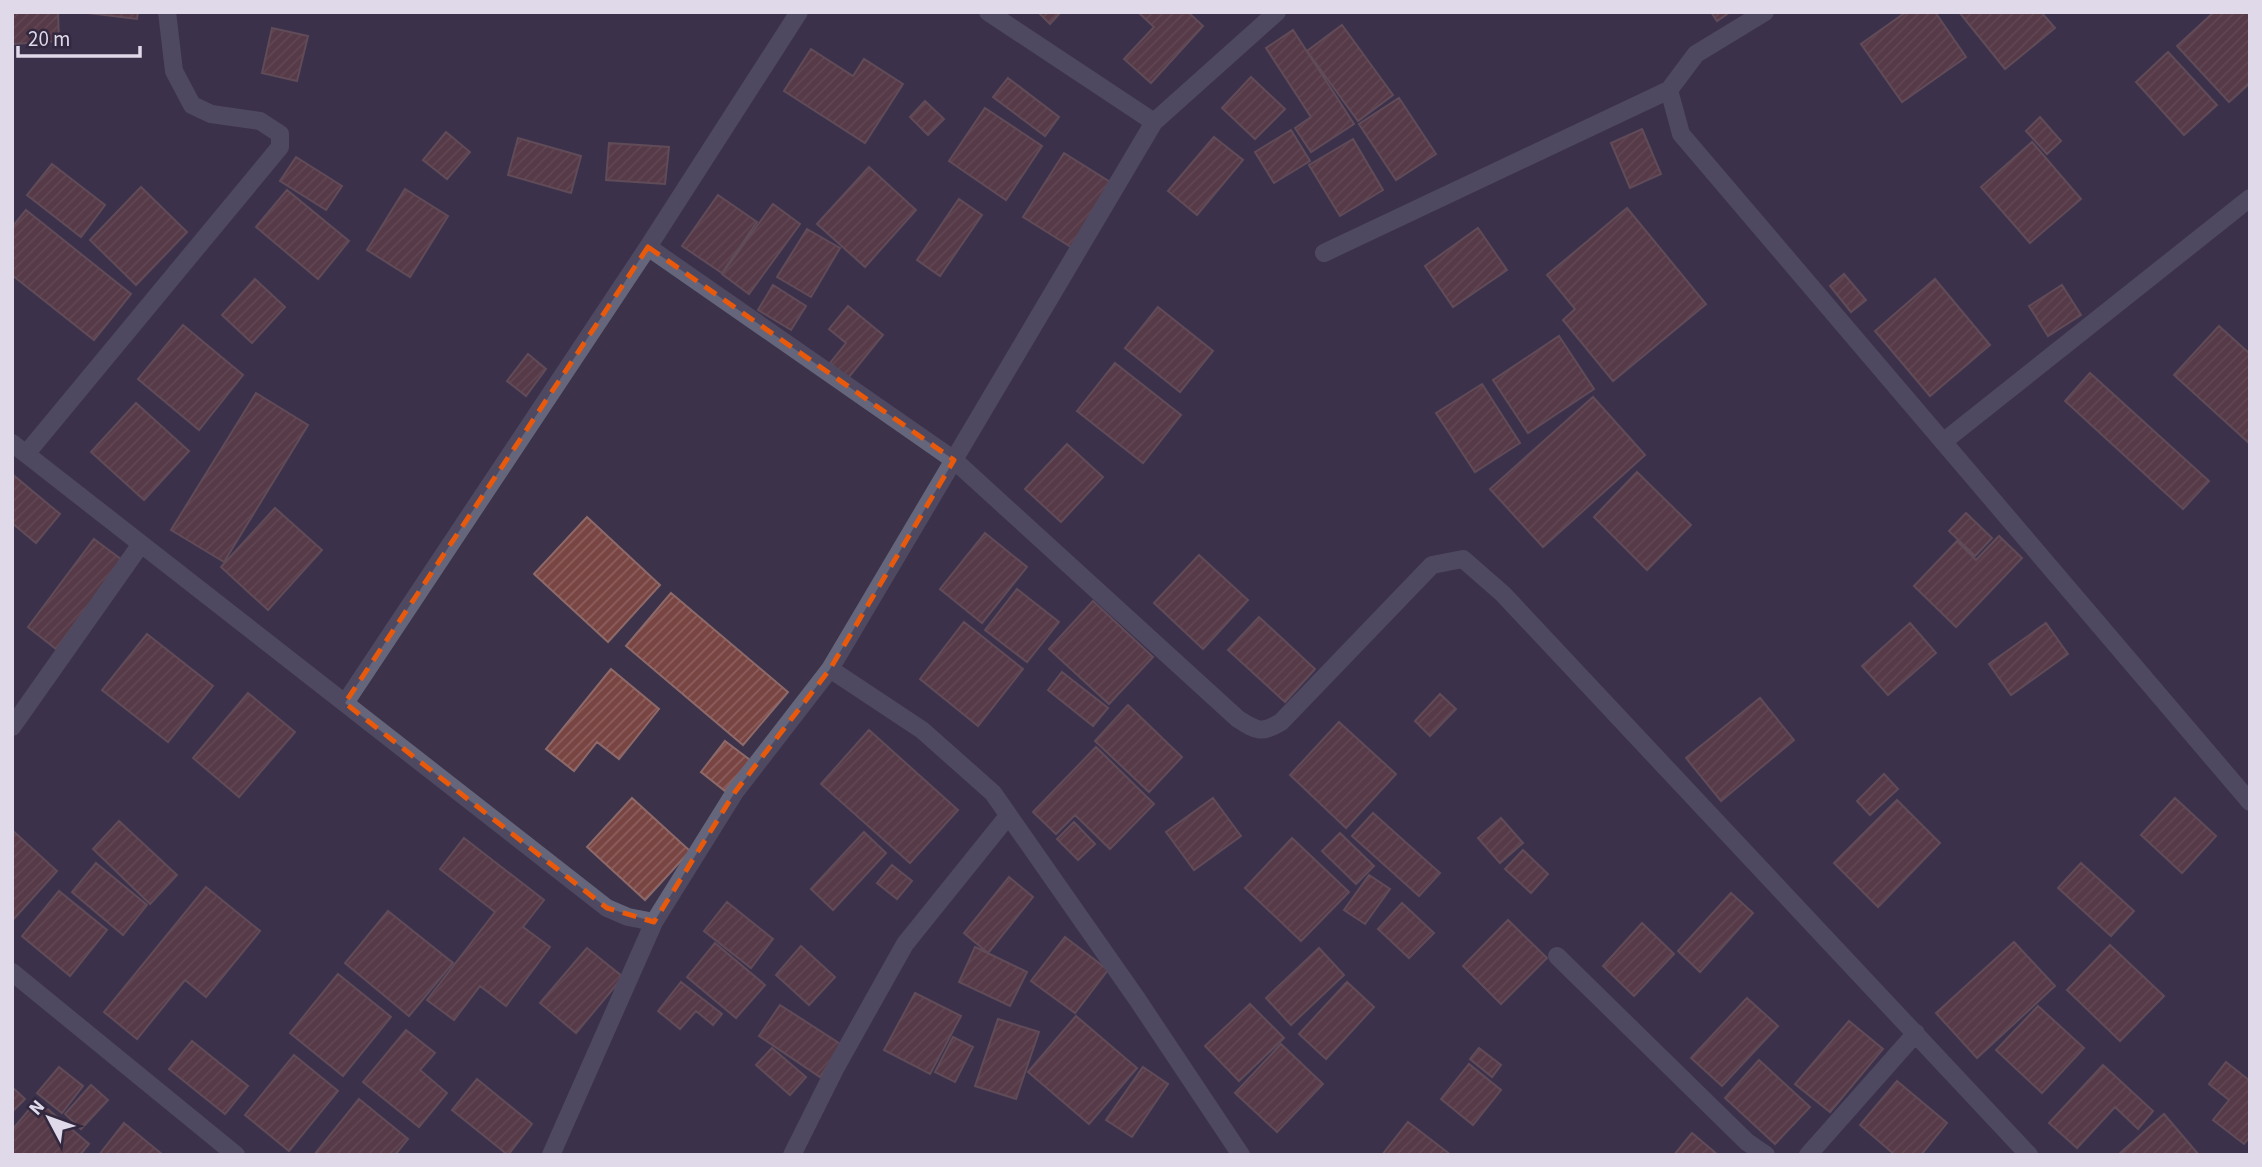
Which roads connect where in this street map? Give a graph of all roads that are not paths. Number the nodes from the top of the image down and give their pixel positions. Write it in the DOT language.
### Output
graph roads {
  1 [pos="167,12"];
  2 [pos="799,12"];
  3 [pos="988,12"];
  4 [pos="1276,12"];
  5 [pos="1765,12"];
  6 [pos="1669,90"];
  7 [pos="1154,121"];
  8 [pos="2250,198"];
  9 [pos="648,247"];
  10 [pos="1324,253"];
  11 [pos="1943,442"];
  12 [pos="19,448"];
  13 [pos="954,460"];
  14 [pos="141,544"];
  15 [pos="830,669"];
  16 [pos="345,703"];
  17 [pos="12,727"];
  18 [pos="2250,802"];
  19 [pos="1009,816"];
  20 [pos="654,922"];
  21 [pos="1558,956"];
  22 [pos="12,972"];
  23 [pos="1916,1033"];
  24 [pos="236,1155"];
  25 [pos="551,1155"];
  26 [pos="792,1155"];
  27 [pos="1241,1155"];
  28 [pos="1766,1155"];
  29 [pos="1808,1155"];
  30 [pos="2029,1155"];
  1 -- 12 [label="street"];
  2 -- 9 [label="street"];
  3 -- 7 [label="street"];
  4 -- 7 [label="street"];
  5 -- 6 [label="street"];
  6 -- 10 [label="street"];
  6 -- 11 [label="street"];
  7 -- 13 [label="street"];
  8 -- 11 [label="street"];
  9 -- 13 [label="street"];
  9 -- 16 [label="street"];
  11 -- 18 [label="street"];
  12 -- 14 [label="street"];
  13 -- 15 [label="street"];
  13 -- 23 [label="street"];
  14 -- 16 [label="street"];
  14 -- 17 [label="street"];
  15 -- 19 [label="street"];
  15 -- 20 [label="street"];
  16 -- 20 [label="street"];
  19 -- 26 [label="street"];
  19 -- 27 [label="street"];
  20 -- 25 [label="street"];
  21 -- 28 [label="street"];
  22 -- 24 [label="street"];
  23 -- 29 [label="street"];
  23 -- 30 [label="street"];
}
